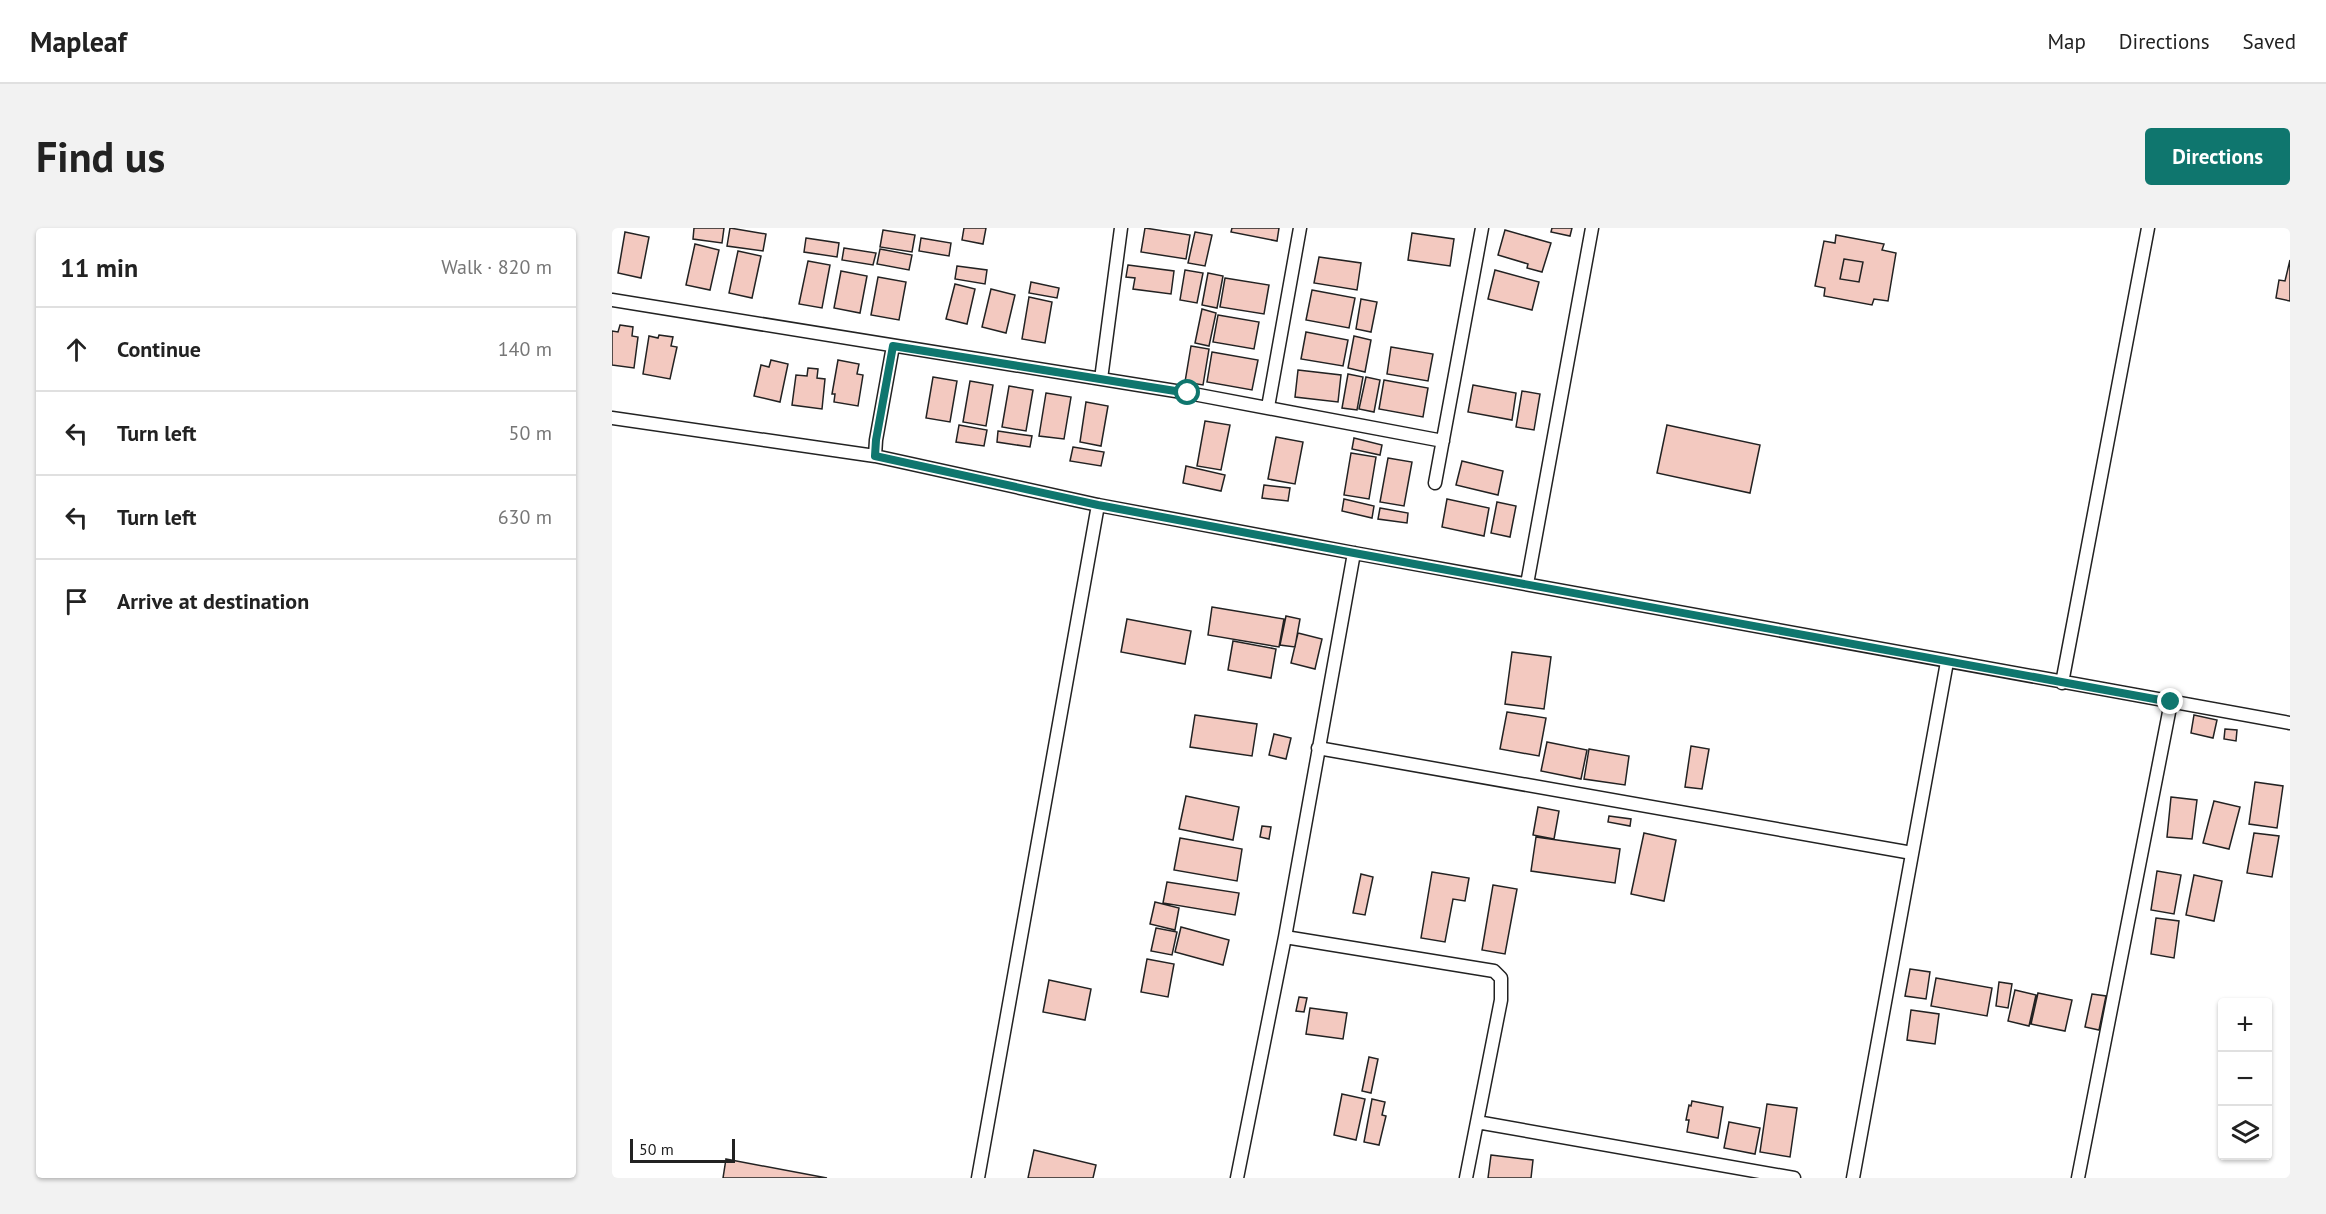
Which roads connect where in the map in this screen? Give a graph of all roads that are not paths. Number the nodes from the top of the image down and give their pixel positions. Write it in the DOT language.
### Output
graph roads {
  1 [pos="1121,228"];
  2 [pos="1300,228"];
  3 [pos="1482,228"];
  4 [pos="1592,228"];
  5 [pos="2148,228"];
  6 [pos="612,300"];
  7 [pos="893,346"];
  8 [pos="1101,379"];
  9 [pos="1268,407"];
  10 [pos="612,418"];
  11 [pos="1443,441"];
  12 [pos="875,456"];
  13 [pos="1435,483"];
  14 [pos="1098,505"];
  15 [pos="1354,553"];
  16 [pos="1527,584"];
  17 [pos="1947,662"];
  18 [pos="2062,683"];
  19 [pos="2171,702"];
  20 [pos="2290,723"];
  21 [pos="1318,748"];
  22 [pos="1912,853"];
  23 [pos="1285,937"];
  24 [pos="1477,1122"];
  25 [pos="978,1178"];
  26 [pos="1238,1178"];
  27 [pos="1466,1178"];
  28 [pos="1794,1178"];
  29 [pos="1853,1178"];
  30 [pos="2078,1178"];
  1 -- 8 [label="street"];
  2 -- 9 [label="street"];
  3 -- 11 [label="street"];
  4 -- 16 [label="street"];
  5 -- 18 [label="street"];
  6 -- 7 [label="street"];
  7 -- 8 [label="street"];
  7 -- 12 [label="street"];
  8 -- 9 [label="street"];
  9 -- 11 [label="street"];
  10 -- 12 [label="street"];
  11 -- 13 [label="street"];
  12 -- 14 [label="street"];
  14 -- 15 [label="street"];
  14 -- 25 [label="street"];
  15 -- 16 [label="street"];
  15 -- 21 [label="street"];
  16 -- 17 [label="street"];
  17 -- 18 [label="street"];
  17 -- 22 [label="street"];
  18 -- 19 [label="street"];
  19 -- 20 [label="street"];
  19 -- 30 [label="street"];
  21 -- 22 [label="street"];
  21 -- 23 [label="street"];
  22 -- 29 [label="street"];
  23 -- 24 [label="street"];
  23 -- 26 [label="street"];
  24 -- 27 [label="street"];
  24 -- 28 [label="street"];
}
